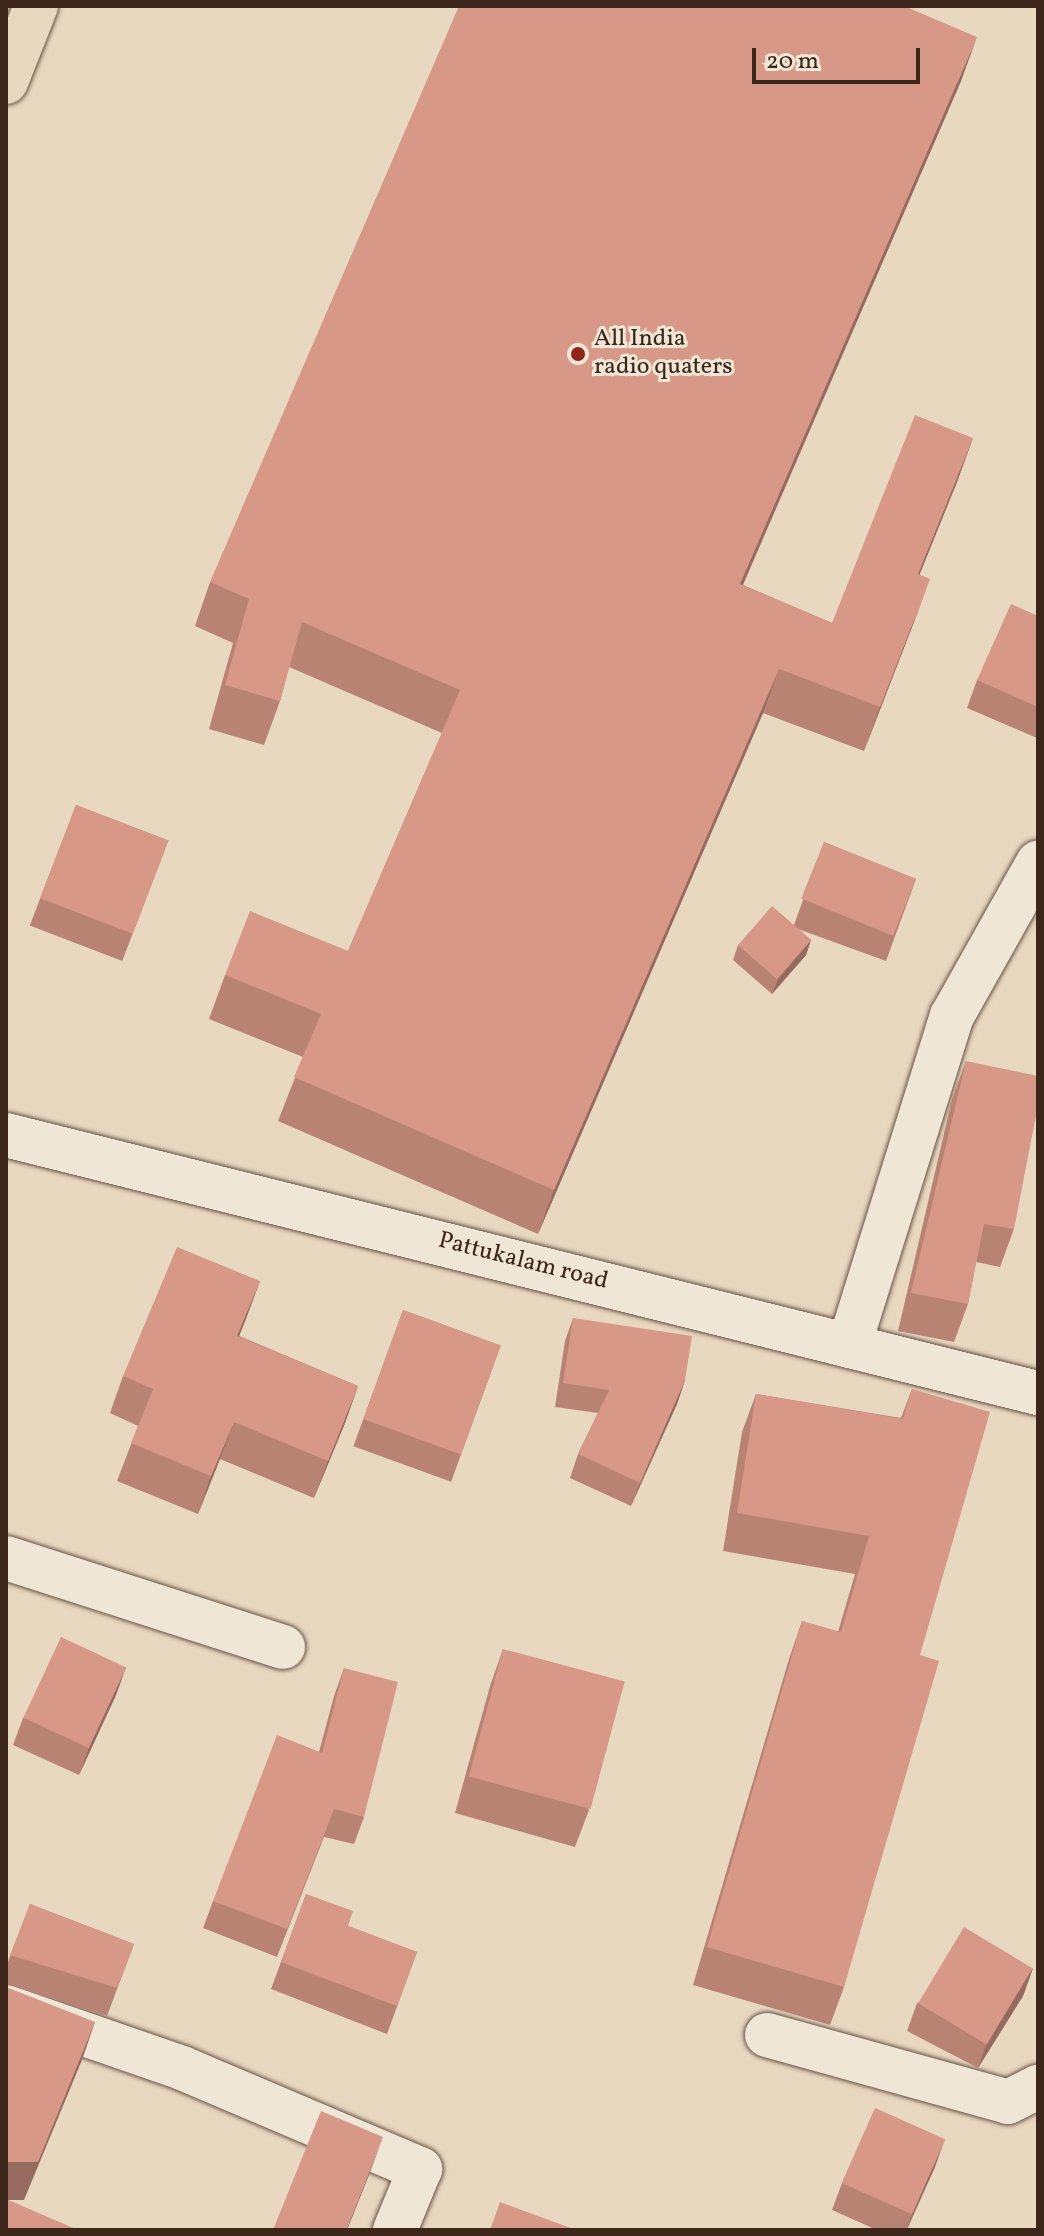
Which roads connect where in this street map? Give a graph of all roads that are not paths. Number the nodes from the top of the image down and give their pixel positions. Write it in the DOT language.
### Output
graph roads {
  1 [pos="36,6"];
  2 [pos="6,82"];
  3 [pos="1038,863"];
  4 [pos="6,1135"];
  5 [pos="849,1346"];
  6 [pos="1038,1393"];
  7 [pos="6,1558"];
  8 [pos="283,1647"];
  9 [pos="6,2007"];
  10 [pos="767,2035"];
  11 [pos="1038,2087"];
  12 [pos="395,2230"];
  1 -- 2 [label="highway"];
  3 -- 5 [label="street"];
  4 -- 5 [label="street, Pattukalam road"];
  5 -- 6 [label="street, Pattukalam road"];
  7 -- 8 [label="street"];
  9 -- 12 [label="street"];
  10 -- 11 [label="street"];
}
